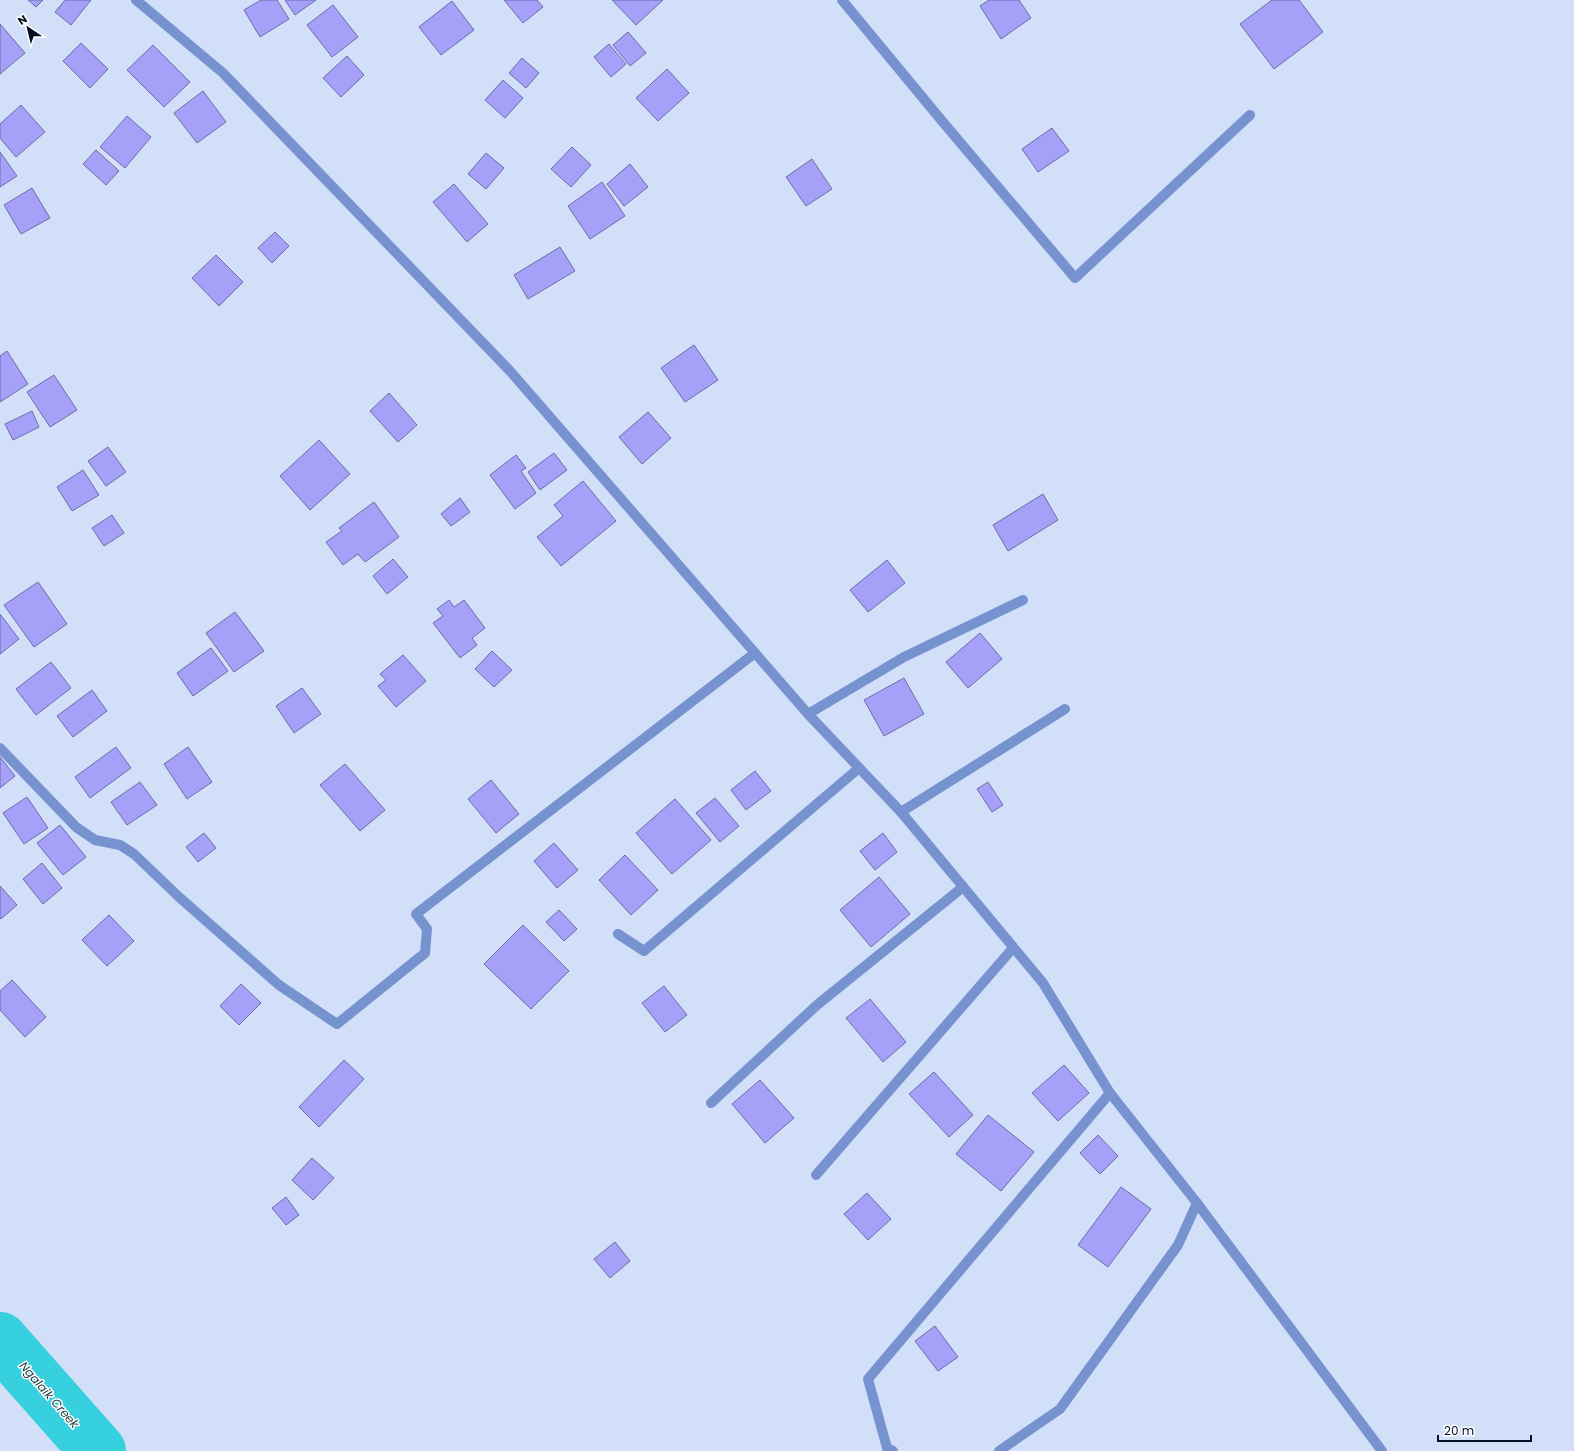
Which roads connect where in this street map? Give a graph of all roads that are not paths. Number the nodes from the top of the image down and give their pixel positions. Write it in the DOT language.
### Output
graph roads {
  1 [pos="136,0"];
  2 [pos="842,0"];
  3 [pos="1250,115"];
  4 [pos="1023,600"];
  5 [pos="755,653"];
  6 [pos="1065,709"];
  7 [pos="808,714"];
  8 [pos="0,748"];
  9 [pos="859,768"];
  10 [pos="901,812"];
  11 [pos="963,887"];
  12 [pos="618,934"];
  13 [pos="1013,948"];
  14 [pos="1110,1093"];
  15 [pos="710,1103"];
  16 [pos="816,1175"];
  17 [pos="1196,1203"];
  18 [pos="893,1451"];
  19 [pos="999,1451"];
  20 [pos="1382,1451"];
  1 -- 5 [label="street"];
  2 -- 3 [label="street"];
  4 -- 7 [label="street"];
  5 -- 7 [label="street"];
  5 -- 8 [label="street"];
  6 -- 10 [label="street"];
  7 -- 9 [label="street"];
  9 -- 10 [label="street"];
  9 -- 12 [label="street"];
  10 -- 11 [label="street"];
  11 -- 13 [label="street"];
  11 -- 15 [label="street"];
  13 -- 14 [label="street"];
  13 -- 16 [label="street"];
  14 -- 17 [label="street"];
  14 -- 18 [label="street"];
  17 -- 19 [label="street"];
  17 -- 20 [label="street"];
}
